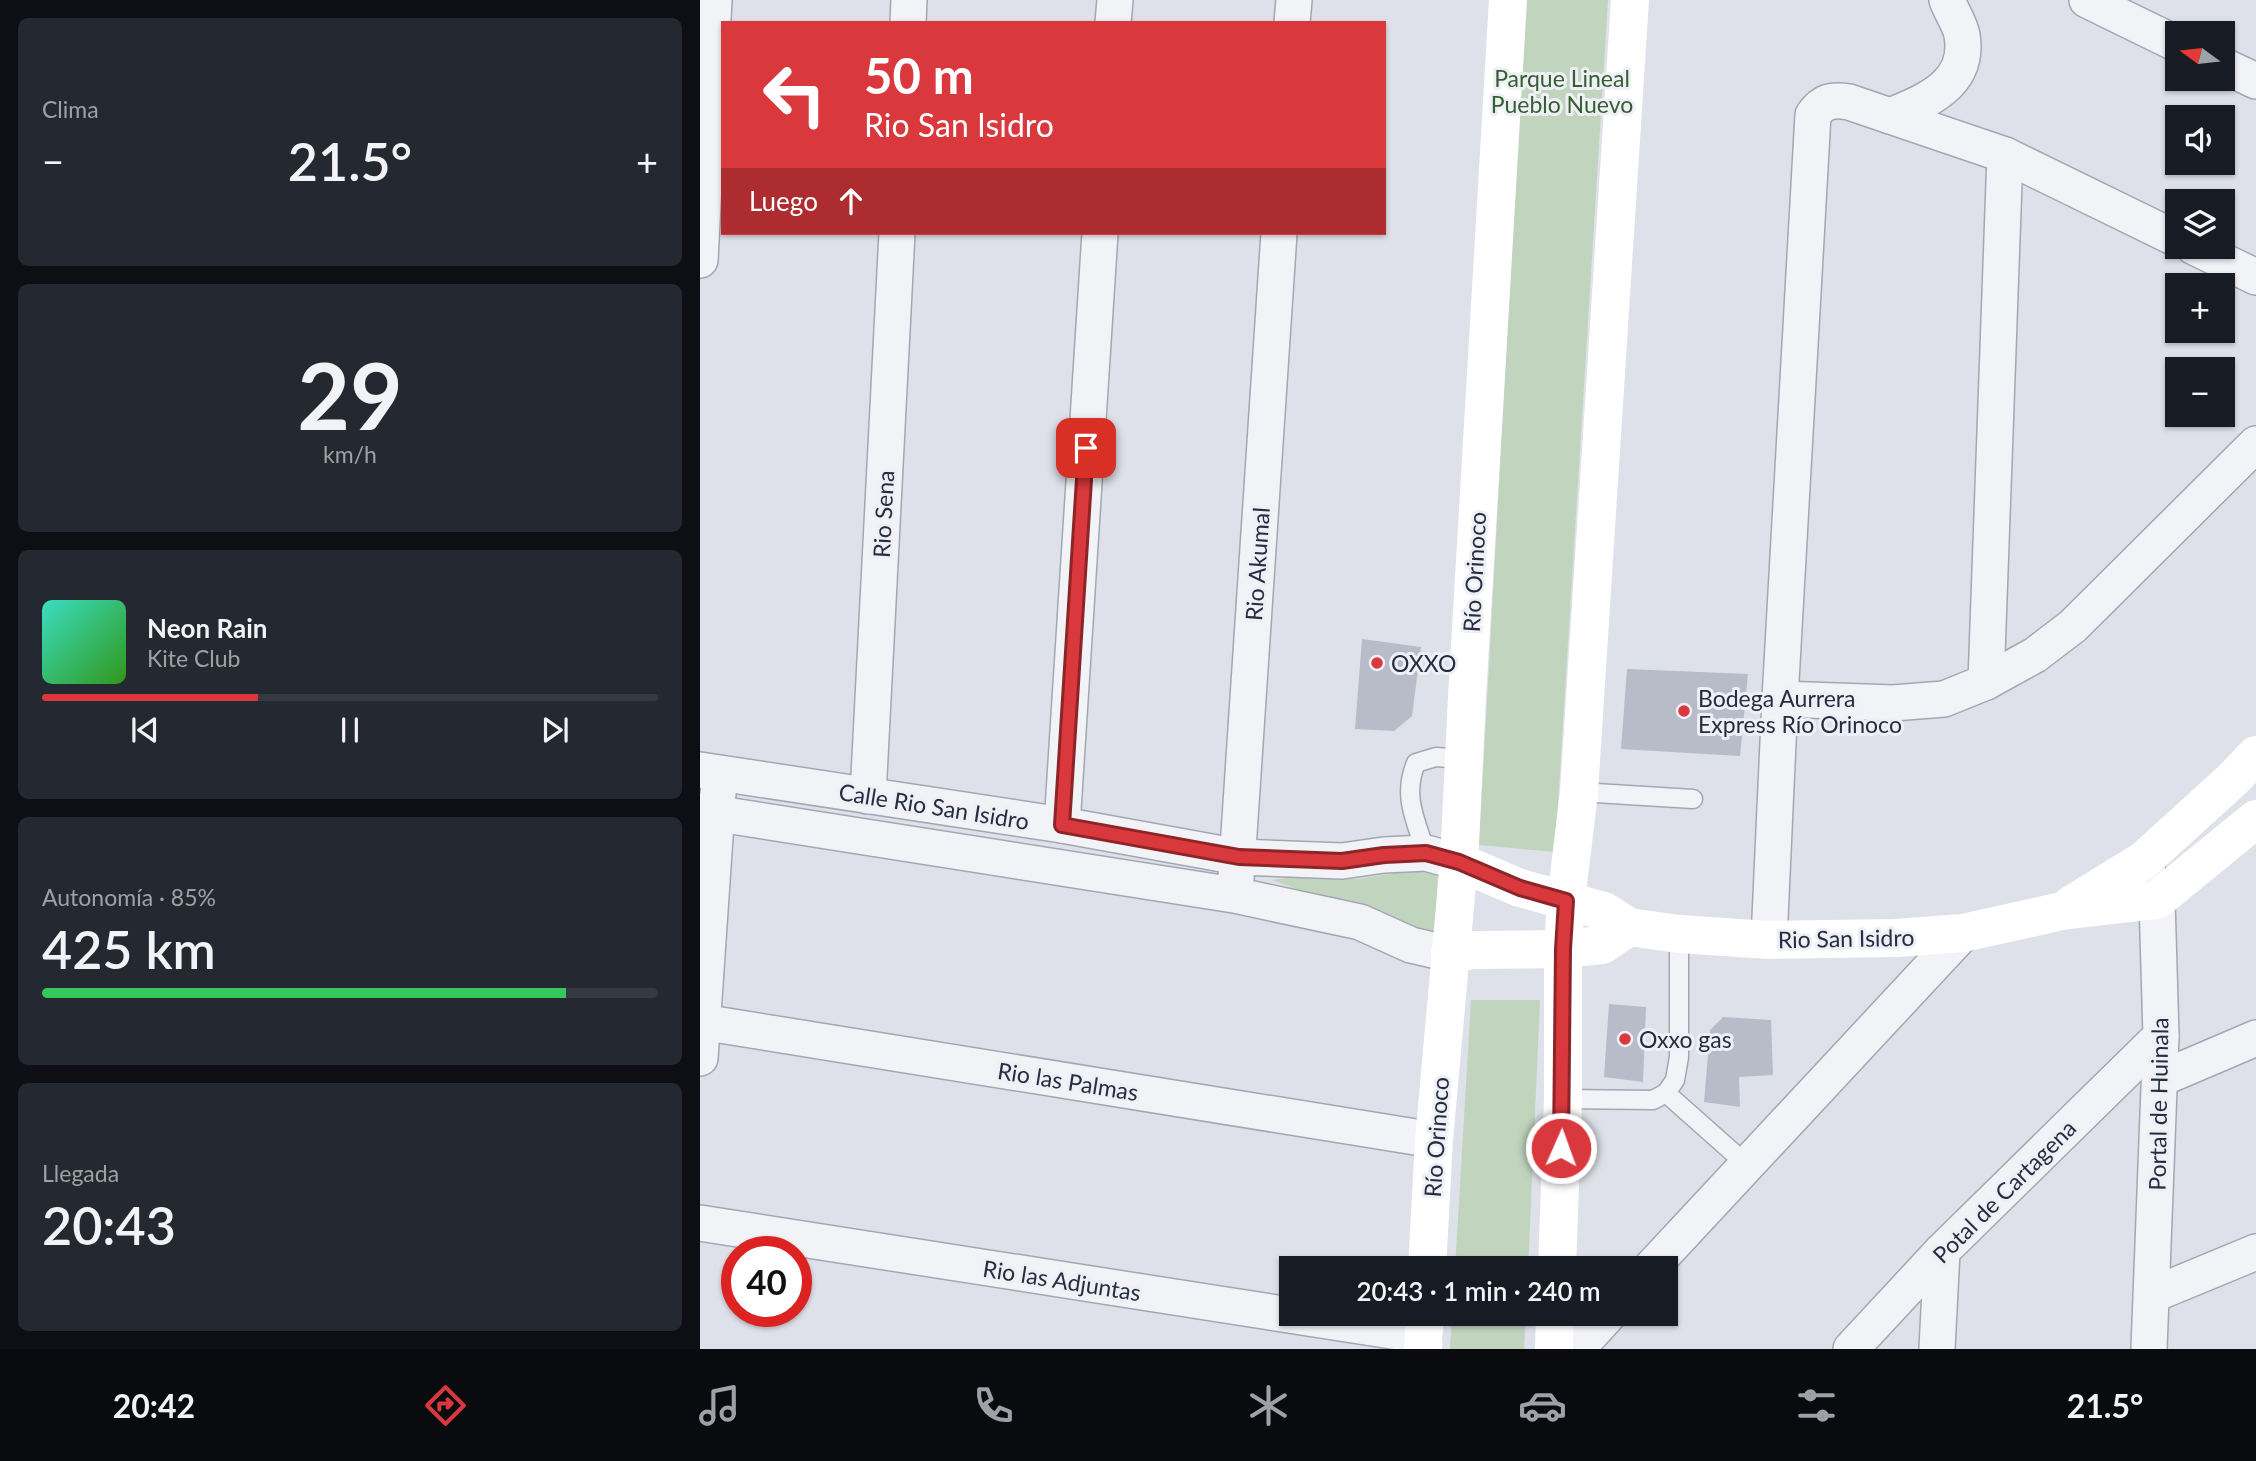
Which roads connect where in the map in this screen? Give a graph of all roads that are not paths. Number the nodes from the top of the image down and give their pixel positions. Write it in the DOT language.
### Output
graph roads {
  1 [pos="909,0"];
  2 [pos="1115,0"];
  3 [pos="1294,0"];
  4 [pos="1508,0"];
  5 [pos="1630,0"];
  6 [pos="1947,0"];
  7 [pos="2087,0"];
  8 [pos="709,15"];
  9 [pos="908,21"];
  10 [pos="1113,21"];
  11 [pos="1292,21"];
  12 [pos="2165,38"];
  13 [pos="2235,71"];
  14 [pos="2256,81"];
  15 [pos="1890,116"];
  16 [pos="2004,155"];
  17 [pos="2165,233"];
  18 [pos="897,235"];
  19 [pos="1100,235"];
  20 [pos="1279,235"];
  21 [pos="2219,259"];
  22 [pos="700,260"];
  23 [pos="2256,277"];
  24 [pos="2256,444"];
  25 [pos="1986,682"];
  26 [pos="1780,699"];
  27 [pos="2256,755"];
  28 [pos="1463,759"];
  29 [pos="709,771"];
  30 [pos="1578,792"];
  31 [pos="869,796"];
  32 [pos="1693,799"];
  33 [pos="708,812"];
  34 [pos="2256,819"];
  35 [pos="1062,825"];
  36 [pos="1239,857"];
  37 [pos="1443,858"];
  38 [pos="2144,860"];
  39 [pos="1234,895"];
  40 [pos="2157,900"];
  41 [pos="1566,901"];
  42 [pos="2062,911"];
  43 [pos="1629,927"];
  44 [pos="1963,933"];
  45 [pos="1679,934"];
  46 [pos="1769,940"];
  47 [pos="1563,949"];
  48 [pos="1450,954"];
  49 [pos="702,1022"];
  50 [pos="2161,1036"];
  51 [pos="2256,1038"];
  52 [pos="700,1058"];
  53 [pos="2160,1079"];
  54 [pos="1666,1093"];
  55 [pos="1563,1099"];
  56 [pos="1434,1139"];
  57 [pos="1746,1164"];
  58 [pos="700,1223"];
  59 [pos="1942,1251"];
  60 [pos="2256,1252"];
  61 [pos="1428,1256"];
  62 [pos="1557,1256"];
  63 [pos="1662,1256"];
  64 [pos="2152,1295"];
  65 [pos="1555,1326"];
  66 [pos="1598,1326"];
  67 [pos="1424,1333"];
  68 [pos="1554,1349"];
  69 [pos="1577,1349"];
  70 [pos="1851,1349"];
  71 [pos="1937,1349"];
  72 [pos="2149,1349"];
  1 -- 9 [label="street"];
  2 -- 10 [label="street"];
  3 -- 11 [label="street"];
  4 -- 28 [label="street, Río Orinoco"];
  5 -- 30 [label="street"];
  6 -- 15 [label="street"];
  7 -- 12 [label="street"];
  8 -- 22 [label="street"];
  13 -- 14 [label="street"];
  15 -- 16 [label="street"];
  15 -- 26 [label="street"];
  16 -- 17 [label="street"];
  16 -- 25 [label="street"];
  18 -- 31 [label="street, Rio Sena"];
  19 -- 35 [label="street"];
  20 -- 36 [label="street, Rio Akumal"];
  21 -- 23 [label="street"];
  24 -- 25 [label="street"];
  25 -- 26 [label="street"];
  26 -- 46 [label="street"];
  27 -- 38 [label="street, Rio San Isidro"];
  28 -- 37 [label="street, Río Orinoco"];
  28 -- 37 [label="lane"];
  29 -- 31 [label="street, Calle Rio San Isidro"];
  29 -- 33 [label="street"];
  30 -- 32 [label="lane"];
  30 -- 41 [label="street"];
  31 -- 35 [label="street, Calle Rio San Isidro"];
  33 -- 39 [label="street, Calle Rio San Isidro"];
  33 -- 49 [label="street"];
  34 -- 40 [label="street"];
  35 -- 36 [label="street, Calle Rio San Isidro"];
  36 -- 37 [label="street, Calle Rio San Isidro"];
  36 -- 39 [label="street, Rio Akumal"];
  37 -- 41 [label="street, Rio San Isidro"];
  37 -- 48 [label="street, Río Orinoco"];
  38 -- 40 [label="street, Portal de Huinala"];
  38 -- 42 [label="street, Rio San Isidro"];
  39 -- 48 [label="street, Calle Rio San Isidro"];
  40 -- 42 [label="street, Rio San Isidro"];
  40 -- 50 [label="street, Portal de Huinala"];
  41 -- 43 [label="street, Rio San Isidro"];
  41 -- 47 [label="street"];
  42 -- 44 [label="street, Rio San Isidro"];
  43 -- 45 [label="street, Rio San Isidro"];
  43 -- 47 [label="street"];
  44 -- 46 [label="street, Rio San Isidro"];
  44 -- 57 [label="street"];
  45 -- 46 [label="street, Rio San Isidro"];
  45 -- 54 [label="lane"];
  47 -- 48 [label="street"];
  47 -- 55 [label="street"];
  48 -- 56 [label="street, Río Orinoco"];
  49 -- 52 [label="street"];
  49 -- 56 [label="street, Rio las Palmas"];
  50 -- 53 [label="street, Portal de Huinala"];
  50 -- 59 [label="street, Potal de Cartagena"];
  51 -- 53 [label="street"];
  53 -- 64 [label="street, Portal de Huinala"];
  54 -- 55 [label="lane"];
  54 -- 57 [label="lane"];
  55 -- 62 [label="street"];
  56 -- 61 [label="street, Río Orinoco"];
  57 -- 63 [label="street"];
  58 -- 67 [label="street, Rio las Adjuntas"];
  59 -- 70 [label="street, Potal de Cartagena"];
  59 -- 71 [label="street"];
  60 -- 64 [label="street"];
  64 -- 72 [label="street, Portal de Huinala"];
  65 -- 68 [label="street"];
  66 -- 69 [label="street"];
}
